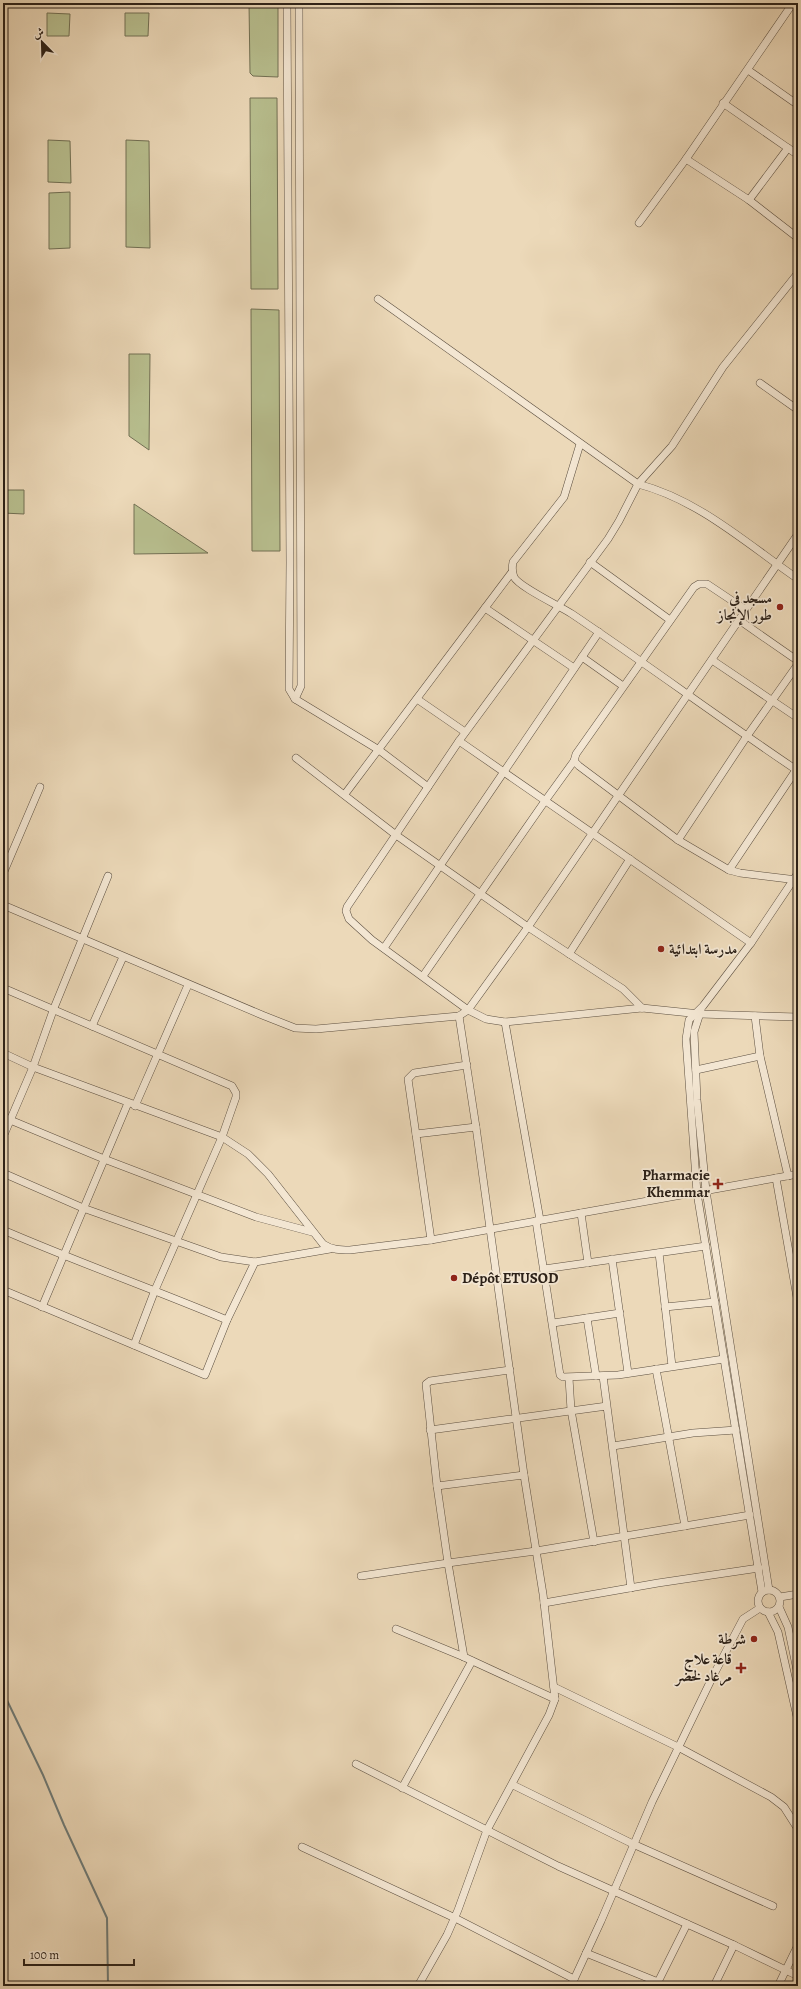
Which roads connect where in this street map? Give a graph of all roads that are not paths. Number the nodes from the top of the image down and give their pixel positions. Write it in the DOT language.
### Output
graph roads {
  1 [pos="287,3"];
  2 [pos="299,3"];
  3 [pos="793,3"];
  4 [pos="748,70"];
  5 [pos="723,103"];
  6 [pos="798,105"];
  7 [pos="795,151"];
  8 [pos="686,159"];
  9 [pos="749,200"];
  10 [pos="639,223"];
  11 [pos="798,238"];
  12 [pos="798,273"];
  13 [pos="378,299"];
  14 [pos="760,383"];
  15 [pos="798,410"];
  16 [pos="580,444"];
  17 [pos="638,484"];
  18 [pos="798,534"];
  19 [pos="590,562"];
  20 [pos="777,565"];
  21 [pos="512,572"];
  22 [pos="798,579"];
  23 [pos="558,605"];
  24 [pos="485,608"];
  25 [pos="746,610"];
  26 [pos="670,620"];
  27 [pos="739,620"];
  28 [pos="599,632"];
  29 [pos="533,639"];
  30 [pos="582,657"];
  31 [pos="641,660"];
  32 [pos="712,660"];
  33 [pos="798,663"];
  34 [pos="574,668"];
  35 [pos="623,686"];
  36 [pos="689,694"];
  37 [pos="295,699"];
  38 [pos="417,699"];
  39 [pos="772,701"];
  40 [pos="798,718"];
  41 [pos="465,732"];
  42 [pos="747,736"];
  43 [pos="459,741"];
  44 [pos="378,750"];
  45 [pos="296,758"];
  46 [pos="574,761"];
  47 [pos="797,769"];
  48 [pos="503,772"];
  49 [pos="40,786"];
  50 [pos="428,787"];
  51 [pos="345,794"];
  52 [pos="618,794"];
  53 [pos="545,800"];
  54 [pos="592,833"];
  55 [pos="396,835"];
  56 [pos="678,840"];
  57 [pos="630,859"];
  58 [pos="440,866"];
  59 [pos="729,870"];
  60 [pos="3,874"];
  61 [pos="108,876"];
  62 [pos="797,878"];
  63 [pos="480,894"];
  64 [pos="3,906"];
  65 [pos="528,927"];
  66 [pos="82,939"];
  67 [pos="751,943"];
  68 [pos="384,948"];
  69 [pos="569,954"];
  70 [pos="123,957"];
  71 [pos="423,976"];
  72 [pos="188,985"];
  73 [pos="3,988"];
  74 [pos="54,1008"];
  75 [pos="642,1008"];
  76 [pos="468,1010"];
  77 [pos="696,1014"];
  78 [pos="459,1016"];
  79 [pos="755,1016"];
  80 [pos="798,1017"];
  81 [pos="505,1022"];
  82 [pos="92,1026"];
  83 [pos="3,1053"];
  84 [pos="157,1055"];
  85 [pos="760,1056"];
  86 [pos="467,1065"];
  87 [pos="33,1067"];
  88 [pos="696,1070"];
  89 [pos="128,1103"];
  90 [pos="135,1106"];
  91 [pos="3,1117"];
  92 [pos="11,1120"];
  93 [pos="476,1127"];
  94 [pos="416,1134"];
  95 [pos="3,1137"];
  96 [pos="222,1137"];
  97 [pos="104,1159"];
  98 [pos="3,1173"];
  99 [pos="798,1174"];
  100 [pos="788,1176"];
  101 [pos="776,1178"];
  102 [pos="706,1191"];
  103 [pos="198,1193"];
  104 [pos="697,1193"];
  105 [pos="83,1208"];
  106 [pos="581,1213"];
  107 [pos="538,1220"];
  108 [pos="3,1230"];
  109 [pos="491,1230"];
  110 [pos="312,1232"];
  111 [pos="177,1240"];
  112 [pos="431,1240"];
  113 [pos="706,1246"];
  114 [pos="330,1249"];
  115 [pos="658,1252"];
  116 [pos="64,1256"];
  117 [pos="612,1259"];
  118 [pos="255,1262"];
  119 [pos="588,1263"];
  120 [pos="544,1269"];
  121 [pos="3,1290"];
  122 [pos="155,1290"];
  123 [pos="715,1302"];
  124 [pos="798,1304"];
  125 [pos="42,1307"];
  126 [pos="665,1307"];
  127 [pos="620,1313"];
  128 [pos="588,1318"];
  129 [pos="227,1320"];
  130 [pos="553,1323"];
  131 [pos="134,1345"];
  132 [pos="724,1359"];
  133 [pos="672,1366"];
  134 [pos="656,1369"];
  135 [pos="510,1370"];
  136 [pos="628,1373"];
  137 [pos="600,1376"];
  138 [pos="569,1378"];
  139 [pos="572,1410"];
  140 [pos="517,1418"];
  141 [pos="430,1430"];
  142 [pos="736,1430"];
  143 [pos="668,1437"];
  144 [pos="613,1446"];
  145 [pos="524,1475"];
  146 [pos="437,1486"];
  147 [pos="750,1515"];
  148 [pos="685,1526"];
  149 [pos="625,1536"];
  150 [pos="594,1542"];
  151 [pos="536,1551"];
  152 [pos="448,1563"];
  153 [pos="760,1568"];
  154 [pos="361,1576"];
  155 [pos="631,1588"];
  156 [pos="766,1591"];
  157 [pos="798,1594"];
  158 [pos="780,1597"];
  159 [pos="544,1603"];
  160 [pos="779,1607"];
  161 [pos="760,1608"];
  162 [pos="768,1612"];
  163 [pos="396,1629"];
  164 [pos="464,1657"];
  165 [pos="472,1661"];
  166 [pos="798,1675"];
  167 [pos="554,1687"];
  168 [pos="796,1698"];
  169 [pos="555,1699"];
  170 [pos="798,1721"];
  171 [pos="678,1747"];
  172 [pos="356,1764"];
  173 [pos="513,1785"];
  174 [pos="402,1788"];
  175 [pos="798,1829"];
  176 [pos="487,1830"];
  177 [pos="633,1844"];
  178 [pos="302,1847"];
  179 [pos="614,1890"];
  180 [pos="773,1906"];
  181 [pos="455,1918"];
  182 [pos="687,1924"];
  183 [pos="734,1945"];
  184 [pos="798,1945"];
  185 [pos="586,1953"];
  186 [pos="785,1970"];
  187 [pos="798,1976"];
  188 [pos="573,1983"];
  189 [pos="657,1984"];
  190 [pos="418,1986"];
  191 [pos="714,1986"];
  192 [pos="778,1986"];
  1 -- 37 [label="street"];
  2 -- 37 [label="street"];
  3 -- 4 [label="street"];
  4 -- 5 [label="street"];
  4 -- 6 [label="street"];
  5 -- 7 [label="street"];
  5 -- 8 [label="street"];
  7 -- 9 [label="street"];
  8 -- 9 [label="street"];
  8 -- 10 [label="street"];
  9 -- 11 [label="street"];
  12 -- 17 [label="street"];
  13 -- 16 [label="street"];
  14 -- 15 [label="street"];
  16 -- 17 [label="street"];
  16 -- 21 [label="street"];
  17 -- 19 [label="street"];
  17 -- 20 [label="street"];
  18 -- 20 [label="street"];
  19 -- 23 [label="street"];
  19 -- 26 [label="street"];
  20 -- 22 [label="street"];
  20 -- 25 [label="street"];
  21 -- 23 [label="street"];
  21 -- 24 [label="street"];
  23 -- 28 [label="street"];
  23 -- 29 [label="street"];
  24 -- 29 [label="street"];
  24 -- 38 [label="street"];
  25 -- 26 [label="street"];
  25 -- 27 [label="street"];
  26 -- 31 [label="street"];
  27 -- 32 [label="street"];
  27 -- 33 [label="street"];
  28 -- 30 [label="street"];
  28 -- 31 [label="street"];
  29 -- 34 [label="street"];
  29 -- 41 [label="street"];
  30 -- 34 [label="street"];
  30 -- 35 [label="street"];
  31 -- 35 [label="street"];
  31 -- 36 [label="street"];
  32 -- 36 [label="street"];
  32 -- 39 [label="street"];
  33 -- 39 [label="street"];
  34 -- 48 [label="street"];
  35 -- 46 [label="street"];
  36 -- 42 [label="street"];
  36 -- 52 [label="street"];
  37 -- 44 [label="street"];
  38 -- 41 [label="street"];
  38 -- 44 [label="street"];
  39 -- 40 [label="street"];
  39 -- 42 [label="street"];
  41 -- 43 [label="street"];
  42 -- 47 [label="street"];
  42 -- 56 [label="street"];
  43 -- 48 [label="street"];
  43 -- 50 [label="street"];
  44 -- 50 [label="street"];
  44 -- 51 [label="street"];
  45 -- 51 [label="street"];
  46 -- 52 [label="street"];
  46 -- 53 [label="street"];
  47 -- 59 [label="street"];
  48 -- 53 [label="street"];
  48 -- 58 [label="street"];
  49 -- 60 [label="street"];
  50 -- 55 [label="street"];
  51 -- 55 [label="street"];
  52 -- 54 [label="street"];
  52 -- 56 [label="street"];
  53 -- 54 [label="street"];
  53 -- 63 [label="street"];
  54 -- 57 [label="street"];
  54 -- 65 [label="street"];
  55 -- 58 [label="street"];
  55 -- 68 [label="street"];
  56 -- 59 [label="street"];
  57 -- 67 [label="street"];
  57 -- 69 [label="street"];
  58 -- 63 [label="street"];
  58 -- 68 [label="street"];
  59 -- 62 [label="street"];
  61 -- 66 [label="street"];
  62 -- 67 [label="street"];
  63 -- 65 [label="street"];
  63 -- 71 [label="street"];
  64 -- 66 [label="street"];
  65 -- 69 [label="street"];
  65 -- 76 [label="street"];
  66 -- 70 [label="street"];
  66 -- 74 [label="street"];
  67 -- 77 [label="street"];
  68 -- 71 [label="street"];
  69 -- 75 [label="street"];
  70 -- 72 [label="street"];
  70 -- 82 [label="street"];
  71 -- 76 [label="street"];
  72 -- 78 [label="street"];
  72 -- 84 [label="street"];
  73 -- 74 [label="street"];
  74 -- 82 [label="street"];
  74 -- 87 [label="street"];
  75 -- 77 [label="street"];
  75 -- 81 [label="street"];
  76 -- 78 [label="street"];
  76 -- 81 [label="street"];
  77 -- 79 [label="street"];
  77 -- 88 [label="street"];
  77 -- 104 [label="street"];
  78 -- 86 [label="street"];
  79 -- 80 [label="street"];
  79 -- 85 [label="street"];
  81 -- 107 [label="street"];
  82 -- 84 [label="street"];
  83 -- 87 [label="street"];
  84 -- 90 [label="street"];
  84 -- 96 [label="street"];
  85 -- 88 [label="street"];
  85 -- 100 [label="street"];
  86 -- 93 [label="street"];
  86 -- 94 [label="street"];
  87 -- 89 [label="street"];
  87 -- 92 [label="street"];
  88 -- 102 [label="street"];
  89 -- 90 [label="street"];
  89 -- 97 [label="street"];
  90 -- 96 [label="street"];
  91 -- 92 [label="street"];
  92 -- 95 [label="street"];
  92 -- 97 [label="street"];
  93 -- 94 [label="street"];
  93 -- 109 [label="street"];
  94 -- 112 [label="street"];
  96 -- 103 [label="street"];
  96 -- 110 [label="street"];
  97 -- 103 [label="street"];
  97 -- 105 [label="street"];
  98 -- 105 [label="street"];
  99 -- 100 [label="street"];
  100 -- 101 [label="street"];
  101 -- 102 [label="street"];
  101 -- 124 [label="street"];
  102 -- 104 [label="street"];
  102 -- 156 [label="street"];
  103 -- 110 [label="street"];
  103 -- 111 [label="street"];
  104 -- 106 [label="street"];
  104 -- 113 [label="street"];
  105 -- 111 [label="street"];
  105 -- 116 [label="street"];
  106 -- 107 [label="street"];
  106 -- 119 [label="street"];
  107 -- 109 [label="street"];
  107 -- 120 [label="street"];
  108 -- 116 [label="street"];
  109 -- 112 [label="street"];
  109 -- 135 [label="street"];
  110 -- 114 [label="street"];
  111 -- 118 [label="street"];
  111 -- 122 [label="street"];
  112 -- 114 [label="street"];
  113 -- 115 [label="street"];
  113 -- 123 [label="street"];
  114 -- 118 [label="street"];
  115 -- 117 [label="street"];
  115 -- 126 [label="street"];
  116 -- 122 [label="street"];
  116 -- 125 [label="street"];
  117 -- 119 [label="street"];
  117 -- 127 [label="street"];
  118 -- 129 [label="street"];
  119 -- 120 [label="street"];
  120 -- 130 [label="street"];
  121 -- 125 [label="street"];
  122 -- 129 [label="street"];
  122 -- 131 [label="street"];
  123 -- 126 [label="street"];
  123 -- 132 [label="street"];
  125 -- 131 [label="street"];
  126 -- 133 [label="street"];
  127 -- 128 [label="street"];
  127 -- 136 [label="street"];
  128 -- 130 [label="street"];
  128 -- 137 [label="street"];
  129 -- 131 [label="street"];
  130 -- 138 [label="street"];
  132 -- 133 [label="street"];
  132 -- 142 [label="street"];
  133 -- 134 [label="street"];
  134 -- 136 [label="street"];
  134 -- 143 [label="street"];
  135 -- 140 [label="street"];
  135 -- 141 [label="street"];
  136 -- 137 [label="street"];
  137 -- 138 [label="street"];
  137 -- 139 [label="street"];
  137 -- 144 [label="street"];
  138 -- 139 [label="street"];
  139 -- 140 [label="street"];
  139 -- 150 [label="street"];
  140 -- 141 [label="street"];
  140 -- 145 [label="street"];
  141 -- 146 [label="street"];
  142 -- 143 [label="street"];
  142 -- 147 [label="street"];
  143 -- 144 [label="street"];
  143 -- 148 [label="street"];
  144 -- 149 [label="street"];
  145 -- 146 [label="street"];
  145 -- 151 [label="street"];
  146 -- 152 [label="street"];
  147 -- 148 [label="street"];
  147 -- 153 [label="street"];
  148 -- 149 [label="street"];
  149 -- 150 [label="street"];
  149 -- 155 [label="street"];
  150 -- 151 [label="street"];
  151 -- 152 [label="street"];
  151 -- 159 [label="street"];
  152 -- 154 [label="street"];
  152 -- 164 [label="street"];
  153 -- 155 [label="street"];
  153 -- 156 [label="street"];
  155 -- 159 [label="street"];
  156 -- 158 [label="street"];
  156 -- 161 [label="street"];
  157 -- 158 [label="street"];
  158 -- 160 [label="street"];
  159 -- 167 [label="street"];
  160 -- 162 [label="street"];
  160 -- 166 [label="street"];
  161 -- 162 [label="street"];
  161 -- 171 [label="street"];
  162 -- 168 [label="street"];
  163 -- 164 [label="street"];
  164 -- 165 [label="street"];
  165 -- 169 [label="street"];
  165 -- 174 [label="street"];
  167 -- 169 [label="street"];
  167 -- 171 [label="street"];
  168 -- 170 [label="street"];
  169 -- 173 [label="street"];
  171 -- 175 [label="street"];
  171 -- 177 [label="street"];
  172 -- 174 [label="street"];
  173 -- 176 [label="street"];
  173 -- 177 [label="street"];
  174 -- 176 [label="street"];
  176 -- 179 [label="street"];
  176 -- 181 [label="street"];
  177 -- 179 [label="street"];
  177 -- 180 [label="street"];
  178 -- 181 [label="street"];
  179 -- 182 [label="street"];
  179 -- 185 [label="street"];
  181 -- 188 [label="street"];
  181 -- 190 [label="street"];
  182 -- 183 [label="street"];
  182 -- 189 [label="street"];
  183 -- 186 [label="street"];
  183 -- 191 [label="street"];
  184 -- 186 [label="street"];
  185 -- 188 [label="street"];
  185 -- 189 [label="street"];
  186 -- 187 [label="street"];
  186 -- 192 [label="street"];
}
